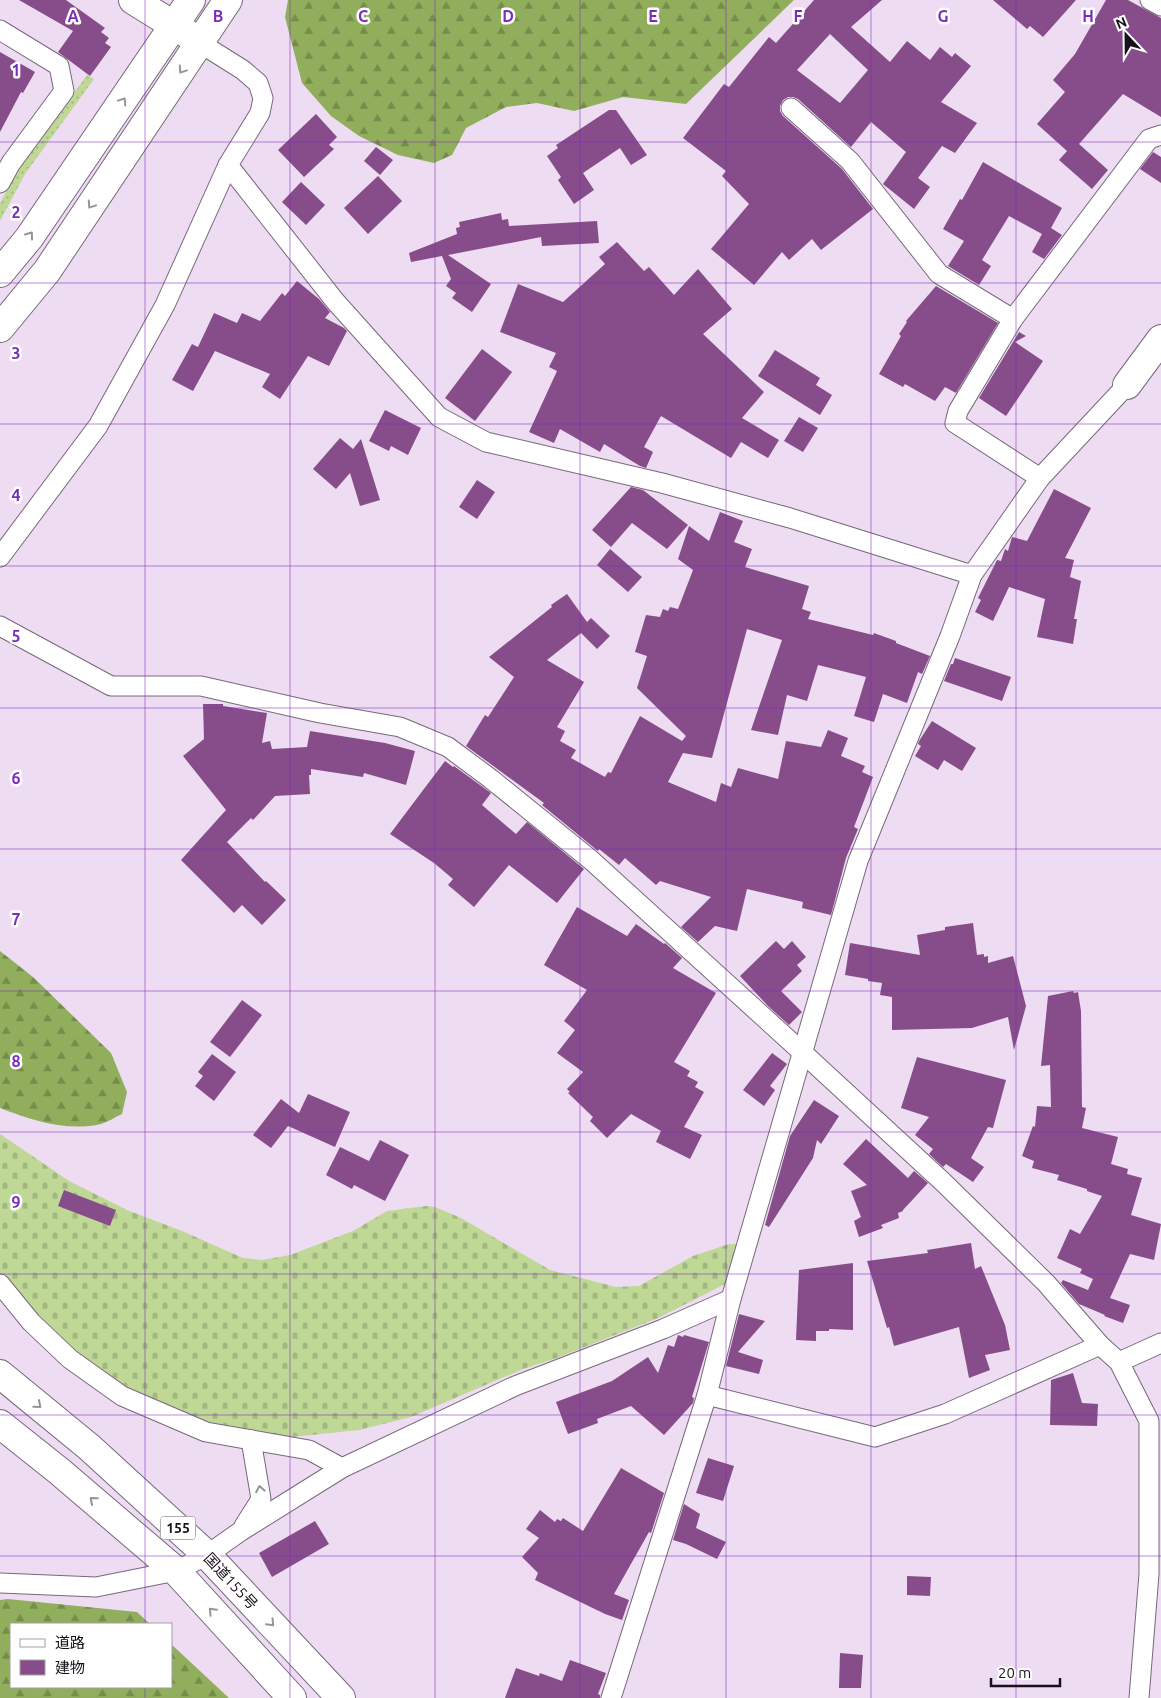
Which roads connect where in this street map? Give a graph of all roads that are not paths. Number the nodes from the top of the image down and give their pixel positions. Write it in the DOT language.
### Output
graph roads {
  1 [pos="133,0"];
  2 [pos="191,0"];
  3 [pos="228,0"];
  4 [pos="1150,0"];
  5 [pos="1161,6"];
  6 [pos="175,25"];
  7 [pos="0,30"];
  8 [pos="200,42"];
  9 [pos="791,108"];
  10 [pos="1161,135"];
  11 [pos="228,164"];
  12 [pos="0,182"];
  13 [pos="0,273"];
  14 [pos="1013,319"];
  15 [pos="0,328"];
  16 [pos="1161,338"];
  17 [pos="1126,385"];
  18 [pos="1040,478"];
  19 [pos="0,557"];
  20 [pos="972,575"];
  21 [pos="0,626"];
  22 [pos="802,1052"];
  23 [pos="0,1284"];
  24 [pos="731,1299"];
  25 [pos="1161,1343"];
  26 [pos="1100,1345"];
  27 [pos="1119,1362"];
  28 [pos="0,1374"];
  29 [pos="707,1395"];
  30 [pos="0,1424"];
  31 [pos="251,1440"];
  32 [pos="342,1468"];
  33 [pos="241,1532"];
  34 [pos="207,1555"];
  35 [pos="176,1571"];
  36 [pos="0,1583"];
  37 [pos="292,1698"];
  38 [pos="341,1698"];
  39 [pos="611,1698"];
  40 [pos="1139,1698"];
  1 -- 6 [label="main road"];
  2 -- 6 [label="main road"];
  3 -- 8 [label="main road"];
  4 -- 5 [label="street"];
  6 -- 8 [label="main road"];
  13 -- 6 [label="main road, one-way"];
  7 -- 12 [label="street"];
  8 -- 11 [label="street"];
  8 -- 15 [label="main road, one-way"];
  9 -- 14 [label="street"];
  10 -- 14 [label="street"];
  11 -- 19 [label="street"];
  11 -- 20 [label="street"];
  14 -- 18 [label="street"];
  16 -- 17 [label="main road"];
  17 -- 18 [label="street"];
  18 -- 20 [label="street"];
  20 -- 22 [label="street"];
  21 -- 22 [label="street"];
  22 -- 24 [label="street"];
  22 -- 26 [label="street"];
  23 -- 31 [label="street"];
  24 -- 29 [label="street"];
  24 -- 32 [label="street"];
  25 -- 27 [label="street"];
  26 -- 27 [label="street"];
  26 -- 29 [label="street"];
  27 -- 40 [label="street"];
  28 -- 34 [label="main road, 国道155号 / 155, one-way"];
  29 -- 39 [label="street"];
  35 -- 30 [label="main road, 155, one-way"];
  31 -- 32 [label="street"];
  33 -- 31 [label="street, one-way"];
  32 -- 33 [label="street"];
  33 -- 34 [label="street"];
  34 -- 35 [label="street"];
  34 -- 38 [label="main road, 国道155号 / 155, one-way"];
  35 -- 36 [label="street"];
  37 -- 35 [label="main road, 155, one-way"];
}
